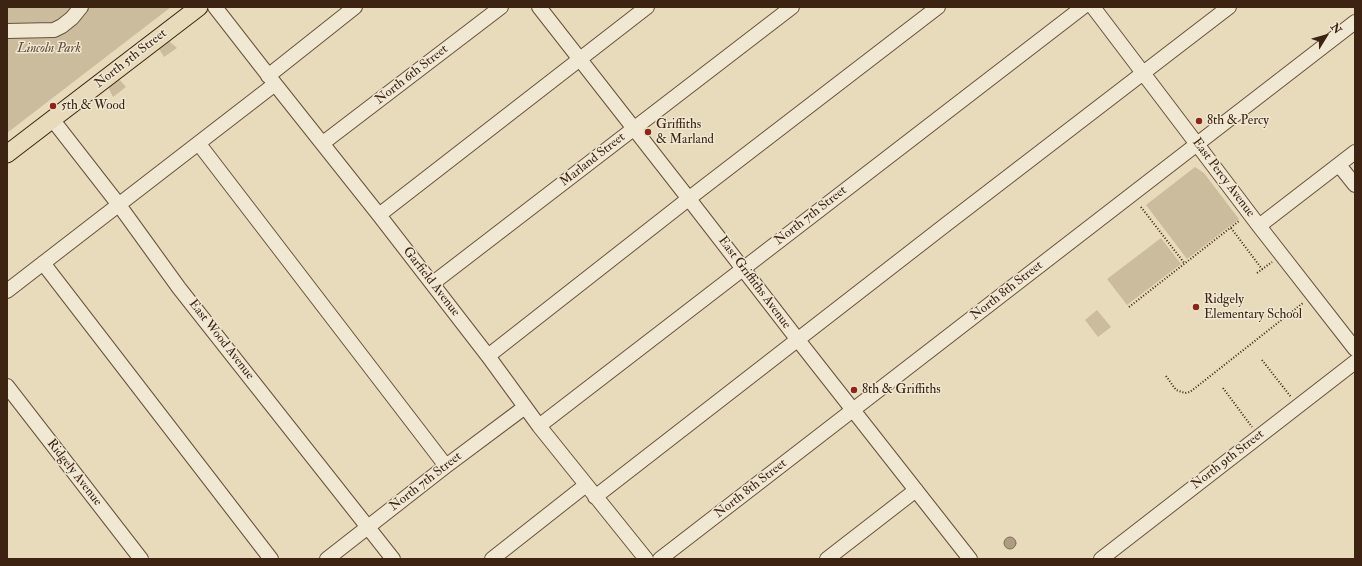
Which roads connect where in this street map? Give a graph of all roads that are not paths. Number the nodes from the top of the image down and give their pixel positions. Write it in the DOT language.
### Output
graph roads {
  1 [pos="81,7"];
  2 [pos="199,7"];
  3 [pos="215,7"];
  4 [pos="355,7"];
  5 [pos="501,7"];
  6 [pos="539,7"];
  7 [pos="647,7"];
  8 [pos="792,7"];
  9 [pos="938,7"];
  10 [pos="1083,7"];
  11 [pos="1093,7"];
  12 [pos="1228,7"];
  13 [pos="1355,22"];
  14 [pos="7,31"];
  15 [pos="579,59"];
  16 [pos="1143,73"];
  17 [pos="271,80"];
  18 [pos="52,119"];
  19 [pos="634,128"];
  20 [pos="199,144"];
  21 [pos="323,144"];
  22 [pos="1197,144"];
  23 [pos="1355,152"];
  24 [pos="7,154"];
  25 [pos="1339,165"];
  26 [pos="1355,185"];
  27 [pos="689,199"];
  28 [pos="118,205"];
  29 [pos="379,215"];
  30 [pos="1259,226"];
  31 [pos="43,263"];
  32 [pos="743,269"];
  33 [pos="432,283"];
  34 [pos="7,291"];
  35 [pos="798,340"];
  36 [pos="1355,349"];
  37 [pos="488,356"];
  38 [pos="1355,362"];
  39 [pos="7,386"];
  40 [pos="525,407"];
  41 [pos="852,411"];
  42 [pos="540,426"];
  43 [pos="446,466"];
  44 [pos="586,486"];
  45 [pos="916,490"];
  46 [pos="595,497"];
  47 [pos="368,527"];
  48 [pos="141,559"];
  49 [pos="272,559"];
  50 [pos="327,559"];
  51 [pos="393,559"];
  52 [pos="492,559"];
  53 [pos="646,559"];
  54 [pos="660,559"];
  55 [pos="827,559"];
  56 [pos="970,559"];
  57 [pos="1101,559"];
  1 -- 14 [label="street"];
  2 -- 18 [label="main road, North 5th Street"];
  3 -- 17 [label="street, Garfield Avenue"];
  4 -- 17 [label="street"];
  5 -- 21 [label="street, North 6th Street"];
  6 -- 15 [label="street, East Griffiths Avenue"];
  7 -- 15 [label="street"];
  8 -- 19 [label="street, Marland Street"];
  9 -- 27 [label="street"];
  10 -- 32 [label="street, North 7th Street"];
  11 -- 16 [label="street, East Percy Avenue"];
  12 -- 16 [label="street"];
  13 -- 22 [label="street, North 8th Street"];
  15 -- 19 [label="street, East Griffiths Avenue"];
  15 -- 29 [label="street"];
  16 -- 22 [label="street, East Percy Avenue"];
  16 -- 35 [label="street"];
  17 -- 20 [label="street"];
  17 -- 21 [label="street, Garfield Avenue"];
  18 -- 24 [label="main road, North 5th Street"];
  18 -- 28 [label="street, East Wood Avenue"];
  19 -- 27 [label="street, East Griffiths Avenue"];
  19 -- 33 [label="street, Marland Street"];
  20 -- 28 [label="street"];
  20 -- 43 [label="street"];
  21 -- 29 [label="street, Garfield Avenue"];
  22 -- 30 [label="street, East Percy Avenue"];
  22 -- 41 [label="street, North 8th Street"];
  23 -- 25 [label="street"];
  25 -- 26 [label="street"];
  25 -- 30 [label="street"];
  27 -- 32 [label="street, East Griffiths Avenue"];
  27 -- 37 [label="street"];
  28 -- 31 [label="street"];
  28 -- 47 [label="street, East Wood Avenue"];
  29 -- 33 [label="street, Garfield Avenue"];
  30 -- 36 [label="street, East Percy Avenue"];
  31 -- 34 [label="street"];
  31 -- 49 [label="street"];
  32 -- 35 [label="street, East Griffiths Avenue"];
  32 -- 42 [label="street, North 7th Street"];
  33 -- 37 [label="street, Garfield Avenue"];
  35 -- 41 [label="street, East Griffiths Avenue"];
  35 -- 46 [label="street"];
  37 -- 40 [label="street, Garfield Avenue"];
  38 -- 57 [label="street, North 9th Street"];
  39 -- 48 [label="street, Ridgely Avenue"];
  40 -- 42 [label="street, Garfield Avenue"];
  40 -- 43 [label="street, North 7th Street"];
  41 -- 45 [label="street, East Griffiths Avenue"];
  41 -- 54 [label="street, North 8th Street"];
  42 -- 44 [label="street, Garfield Avenue"];
  43 -- 47 [label="street, North 7th Street"];
  44 -- 46 [label="street, Garfield Avenue"];
  44 -- 52 [label="street"];
  45 -- 55 [label="street"];
  45 -- 56 [label="street, East Griffiths Avenue"];
  46 -- 53 [label="street, Garfield Avenue"];
  47 -- 50 [label="street, North 7th Street"];
  47 -- 51 [label="street, East Wood Avenue"];
}
